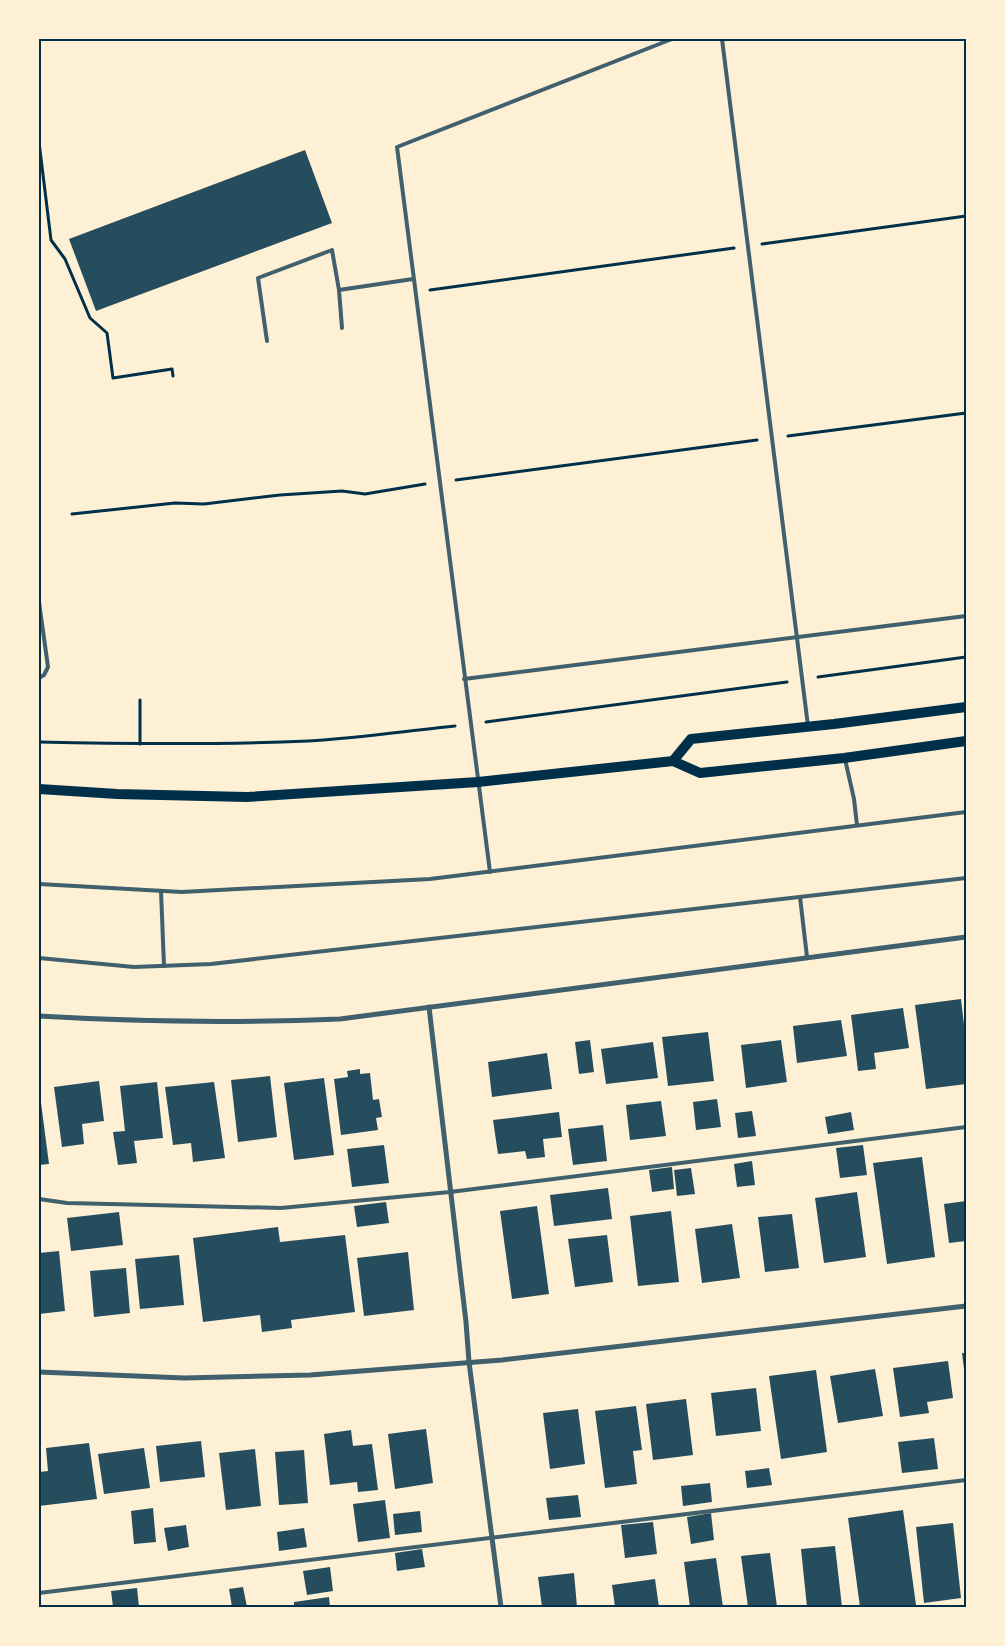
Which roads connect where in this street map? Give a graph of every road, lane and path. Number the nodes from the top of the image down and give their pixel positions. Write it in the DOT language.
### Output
graph roads {
  1 [pos="672,39"];
  2 [pos="722,39"];
  3 [pos="39,142"];
  4 [pos="966,216"];
  5 [pos="748,246"];
  6 [pos="413,279"];
  7 [pos="339,290"];
  8 [pos="415,292"];
  9 [pos="342,328"];
  10 [pos="267,341"];
  11 [pos="173,376"];
  12 [pos="966,413"];
  13 [pos="773,438"];
  14 [pos="439,482"];
  15 [pos="72,514"];
  16 [pos="39,602"];
  17 [pos="966,616"];
  18 [pos="798,637"];
  19 [pos="966,656"];
  20 [pos="39,678"];
  21 [pos="803,679"];
  22 [pos="464,680"];
  23 [pos="140,700"];
  24 [pos="966,707"];
  25 [pos="470,724"];
  26 [pos="808,726"];
  27 [pos="966,741"];
  28 [pos="39,742"];
  29 [pos="140,744"];
  30 [pos="844,758"];
  31 [pos="673,761"];
  32 [pos="478,782"];
  33 [pos="39,789"];
  34 [pos="966,812"];
  35 [pos="857,825"];
  36 [pos="490,872"];
  37 [pos="966,878"];
  38 [pos="39,884"];
  39 [pos="161,891"];
  40 [pos="800,897"];
  41 [pos="966,937"];
  42 [pos="807,957"];
  43 [pos="39,958"];
  44 [pos="164,966"];
  45 [pos="429,1008"];
  46 [pos="39,1016"];
  47 [pos="966,1127"];
  48 [pos="450,1192"];
  49 [pos="39,1199"];
  50 [pos="966,1306"];
  51 [pos="469,1362"];
  52 [pos="39,1372"];
  53 [pos="966,1480"];
  54 [pos="492,1538"];
  55 [pos="39,1593"];
  56 [pos="501,1607"];
  1 -- 6 [label="lane"];
  2 -- 5 [label="lane"];
  3 -- 11 [label="path"];
  4 -- 5 [label="path"];
  5 -- 8 [label="path"];
  5 -- 13 [label="lane"];
  6 -- 7 [label="lane"];
  6 -- 8 [label="lane"];
  7 -- 9 [label="lane"];
  7 -- 10 [label="lane"];
  8 -- 14 [label="lane"];
  12 -- 13 [label="path"];
  13 -- 14 [label="path"];
  13 -- 18 [label="lane"];
  14 -- 15 [label="path"];
  14 -- 22 [label="lane"];
  16 -- 20 [label="lane"];
  17 -- 18 [label="lane"];
  18 -- 21 [label="lane"];
  18 -- 22 [label="lane"];
  19 -- 21 [label="path"];
  21 -- 25 [label="path"];
  21 -- 26 [label="lane"];
  22 -- 25 [label="lane"];
  23 -- 29 [label="path"];
  24 -- 26 [label="main road"];
  25 -- 29 [label="path"];
  25 -- 32 [label="lane"];
  26 -- 31 [label="main road"];
  27 -- 30 [label="main road"];
  28 -- 29 [label="path"];
  30 -- 31 [label="main road"];
  30 -- 35 [label="lane"];
  31 -- 32 [label="main road"];
  32 -- 33 [label="main road"];
  32 -- 36 [label="lane"];
  34 -- 35 [label="lane"];
  35 -- 36 [label="lane"];
  36 -- 39 [label="lane"];
  37 -- 40 [label="lane"];
  38 -- 39 [label="lane"];
  39 -- 44 [label="lane"];
  40 -- 42 [label="lane"];
  40 -- 44 [label="lane"];
  41 -- 42 [label="street"];
  42 -- 45 [label="street"];
  43 -- 44 [label="lane"];
  45 -- 46 [label="street"];
  45 -- 48 [label="street"];
  47 -- 48 [label="lane"];
  48 -- 49 [label="lane"];
  48 -- 51 [label="street"];
  50 -- 51 [label="street"];
  51 -- 52 [label="street"];
  51 -- 54 [label="street"];
  53 -- 54 [label="lane"];
  54 -- 55 [label="lane"];
  54 -- 56 [label="street"];
}
